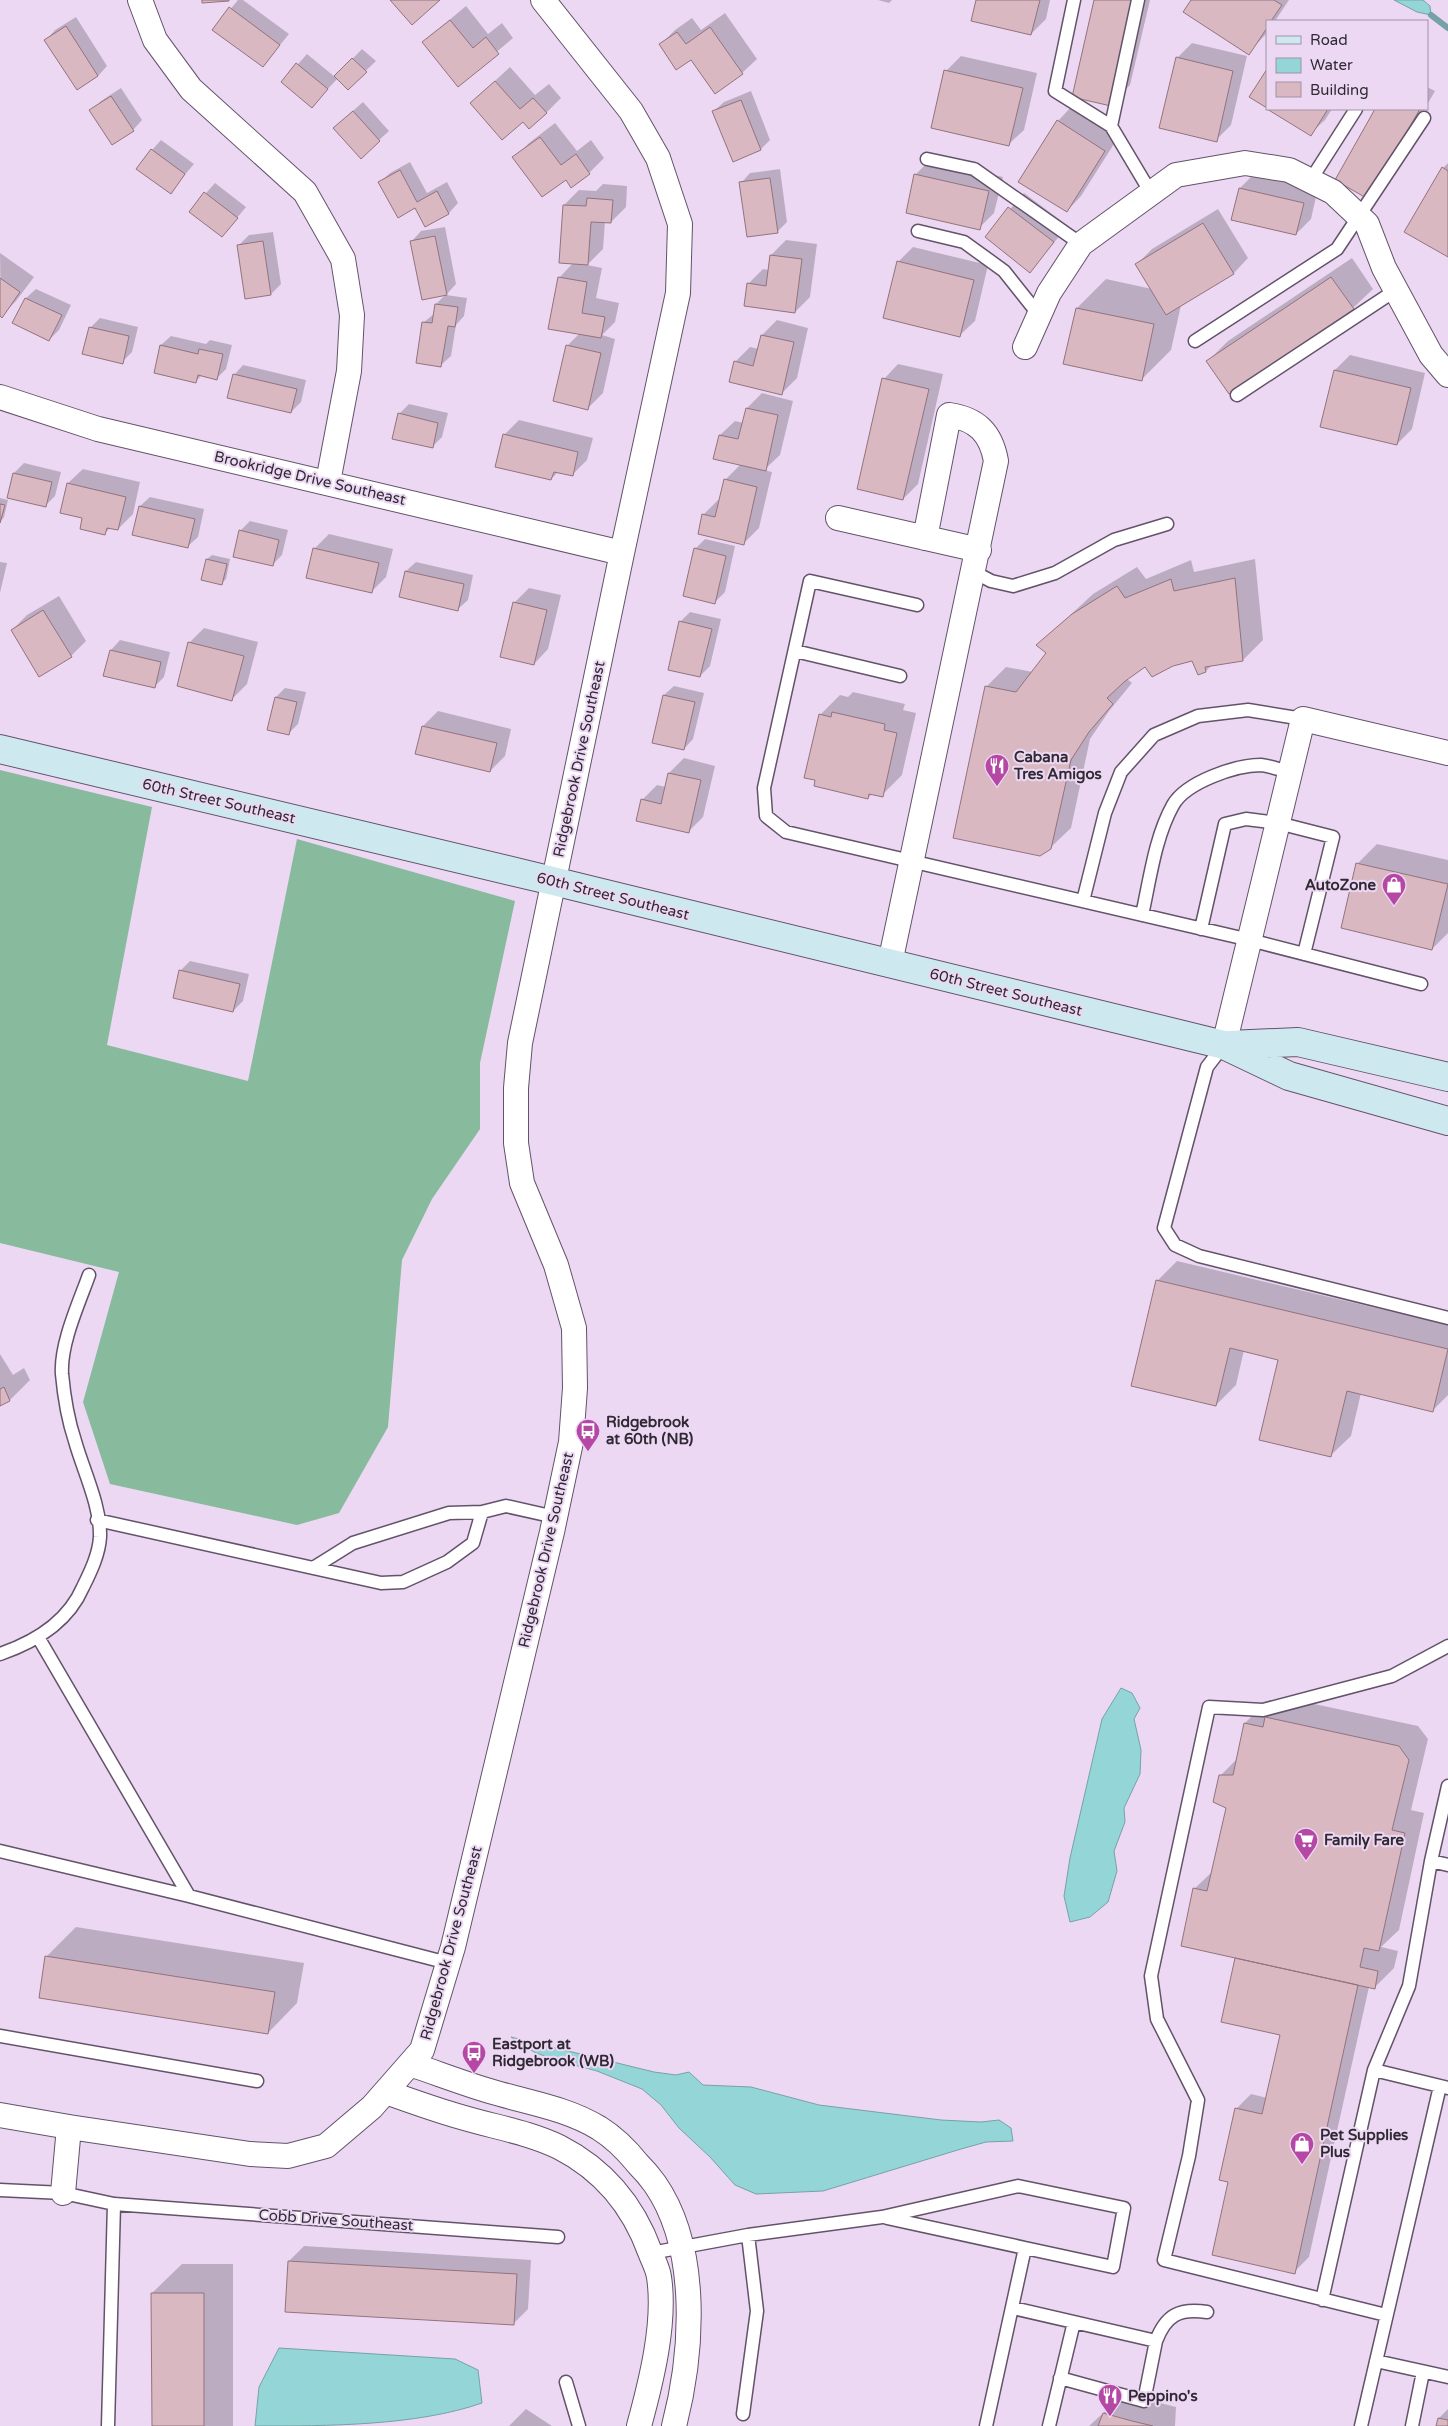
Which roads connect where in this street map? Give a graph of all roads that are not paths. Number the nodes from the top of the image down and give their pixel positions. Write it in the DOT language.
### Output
graph roads {
  1 [pos="140,0"];
  2 [pos="542,0"];
  3 [pos="1074,0"];
  4 [pos="1138,0"];
  5 [pos="1355,110"];
  6 [pos="1424,118"];
  7 [pos="1111,126"];
  8 [pos="927,159"];
  9 [pos="1310,181"];
  10 [pos="1151,193"];
  11 [pos="1359,216"];
  12 [pos="918,231"];
  13 [pos="1081,244"];
  14 [pos="1396,290"];
  15 [pos="1039,315"];
  16 [pos="1195,340"];
  17 [pos="1025,347"];
  18 [pos="1448,376"];
  19 [pos="1237,395"];
  20 [pos="0,397"];
  21 [pos="328,482"];
  22 [pos="838,518"];
  23 [pos="1167,524"];
  24 [pos="925,538"];
  25 [pos="622,553"];
  26 [pos="976,561"];
  27 [pos="917,605"];
  28 [pos="794,651"];
  29 [pos="900,676"];
  30 [pos="1303,719"];
  31 [pos="0,749"];
  32 [pos="1448,753"];
  33 [pos="1290,772"];
  34 [pos="1278,823"];
  35 [pos="912,860"];
  36 [pos="553,881"];
  37 [pos="1083,901"];
  38 [pos="1142,915"];
  39 [pos="1201,929"];
  40 [pos="1250,940"];
  41 [pos="1304,954"];
  42 [pos="890,963"];
  43 [pos="1422,984"];
  44 [pos="1224,1045"];
  45 [pos="1448,1077"];
  46 [pos="1448,1121"];
  47 [pos="89,1275"];
  48 [pos="1448,1318"];
  49 [pos="482,1512"];
  50 [pos="555,1517"];
  51 [pos="97,1520"];
  52 [pos="313,1568"];
  53 [pos="38,1637"];
  54 [pos="1448,1646"];
  55 [pos="0,1654"];
  56 [pos="1448,1786"];
  57 [pos="0,1851"];
  58 [pos="1431,1861"];
  59 [pos="1448,1865"];
  60 [pos="189,1896"];
  61 [pos="448,1963"];
  62 [pos="0,2036"];
  63 [pos="410,2064"];
  64 [pos="1374,2070"];
  65 [pos="258,2082"];
  66 [pos="1444,2087"];
  67 [pos="386,2092"];
  68 [pos="0,2115"];
  69 [pos="69,2128"];
  70 [pos="0,2190"];
  71 [pos="63,2193"];
  72 [pos="114,2204"];
  73 [pos="882,2217"];
  74 [pos="748,2235"];
  75 [pos="558,2237"];
  76 [pos="681,2247"];
  77 [pos="1025,2248"];
  78 [pos="651,2254"];
  79 [pos="1322,2300"];
  80 [pos="1013,2308"];
  81 [pos="1207,2312"];
  82 [pos="1386,2315"];
  83 [pos="1074,2322"];
  84 [pos="1156,2341"];
  85 [pos="1376,2361"];
  86 [pos="1423,2372"];
  87 [pos="1448,2377"];
  88 [pos="1060,2378"];
  89 [pos="566,2382"];
  90 [pos="744,2414"];
  91 [pos="108,2426"];
  92 [pos="579,2426"];
  93 [pos="639,2426"];
  94 [pos="674,2426"];
  95 [pos="986,2426"];
  96 [pos="1049,2426"];
  97 [pos="1361,2426"];
  98 [pos="1412,2426"];
  1 -- 21 [label="street"];
  2 -- 25 [label="street, Ridgebrook Drive Southeast"];
  3 -- 7 [label="lane"];
  4 -- 7 [label="lane"];
  5 -- 9 [label="lane"];
  6 -- 11 [label="lane"];
  7 -- 10 [label="lane"];
  8 -- 13 [label="lane"];
  9 -- 10 [label="street"];
  9 -- 11 [label="street"];
  10 -- 13 [label="street"];
  11 -- 14 [label="street"];
  11 -- 16 [label="lane"];
  12 -- 15 [label="lane"];
  13 -- 15 [label="street"];
  14 -- 18 [label="street"];
  14 -- 19 [label="lane"];
  15 -- 17 [label="street"];
  20 -- 21 [label="street, Brookridge Drive Southeast"];
  21 -- 25 [label="street, Brookridge Drive Southeast"];
  22 -- 24 [label="street"];
  23 -- 26 [label="lane"];
  24 -- 26 [label="street"];
  24 -- 26 [label="street"];
  25 -- 36 [label="street, Ridgebrook Drive Southeast"];
  26 -- 35 [label="street"];
  27 -- 28 [label="lane"];
  28 -- 29 [label="lane"];
  28 -- 35 [label="lane"];
  30 -- 32 [label="street"];
  30 -- 33 [label="street"];
  30 -- 37 [label="lane"];
  31 -- 36 [label="main road, 60th Street Southeast"];
  33 -- 34 [label="street"];
  33 -- 38 [label="lane"];
  34 -- 39 [label="lane"];
  34 -- 40 [label="street"];
  34 -- 41 [label="lane"];
  35 -- 37 [label="lane"];
  35 -- 42 [label="street"];
  36 -- 42 [label="main road, 60th Street Southeast"];
  36 -- 50 [label="street, Ridgebrook Drive Southeast"];
  37 -- 38 [label="lane"];
  38 -- 39 [label="lane"];
  39 -- 40 [label="lane"];
  40 -- 41 [label="lane"];
  40 -- 44 [label="street"];
  41 -- 43 [label="lane"];
  42 -- 44 [label="main road, 60th Street Southeast"];
  44 -- 45 [label="main road, 60th Street Southeast"];
  44 -- 46 [label="main road, 60th Street Southeast"];
  44 -- 48 [label="lane"];
  47 -- 51 [label="lane"];
  49 -- 50 [label="lane"];
  49 -- 52 [label="lane"];
  49 -- 52 [label="lane"];
  50 -- 61 [label="street, Ridgebrook Drive Southeast"];
  51 -- 52 [label="lane"];
  51 -- 53 [label="lane"];
  53 -- 55 [label="lane"];
  53 -- 60 [label="lane"];
  54 -- 79 [label="lane"];
  56 -- 58 [label="lane"];
  57 -- 60 [label="lane"];
  58 -- 59 [label="lane"];
  58 -- 64 [label="lane"];
  60 -- 61 [label="lane"];
  61 -- 63 [label="street, Ridgebrook Drive Southeast"];
  62 -- 65 [label="lane"];
  63 -- 67 [label="street, Ridgebrook Drive Southeast"];
  63 -- 76 [label="street"];
  64 -- 66 [label="lane"];
  64 -- 79 [label="lane"];
  66 -- 82 [label="lane"];
  67 -- 69 [label="street"];
  67 -- 78 [label="street"];
  68 -- 69 [label="street"];
  69 -- 71 [label="street"];
  70 -- 71 [label="lane, Cobb Drive Southeast"];
  71 -- 72 [label="lane, Cobb Drive Southeast"];
  72 -- 75 [label="lane, Cobb Drive Southeast"];
  72 -- 91 [label="lane"];
  73 -- 74 [label="lane"];
  73 -- 77 [label="lane"];
  73 -- 77 [label="lane"];
  74 -- 76 [label="lane"];
  74 -- 90 [label="lane"];
  76 -- 78 [label="lane"];
  76 -- 94 [label="street"];
  77 -- 80 [label="lane"];
  78 -- 93 [label="street"];
  79 -- 82 [label="lane"];
  80 -- 83 [label="lane"];
  80 -- 95 [label="lane"];
  81 -- 84 [label="lane"];
  82 -- 85 [label="lane"];
  83 -- 84 [label="lane"];
  83 -- 88 [label="lane"];
  84 -- 88 [label="lane"];
  85 -- 86 [label="lane"];
  85 -- 97 [label="lane"];
  86 -- 87 [label="lane"];
  86 -- 98 [label="lane"];
  88 -- 96 [label="lane"];
  89 -- 92 [label="lane"];
}
